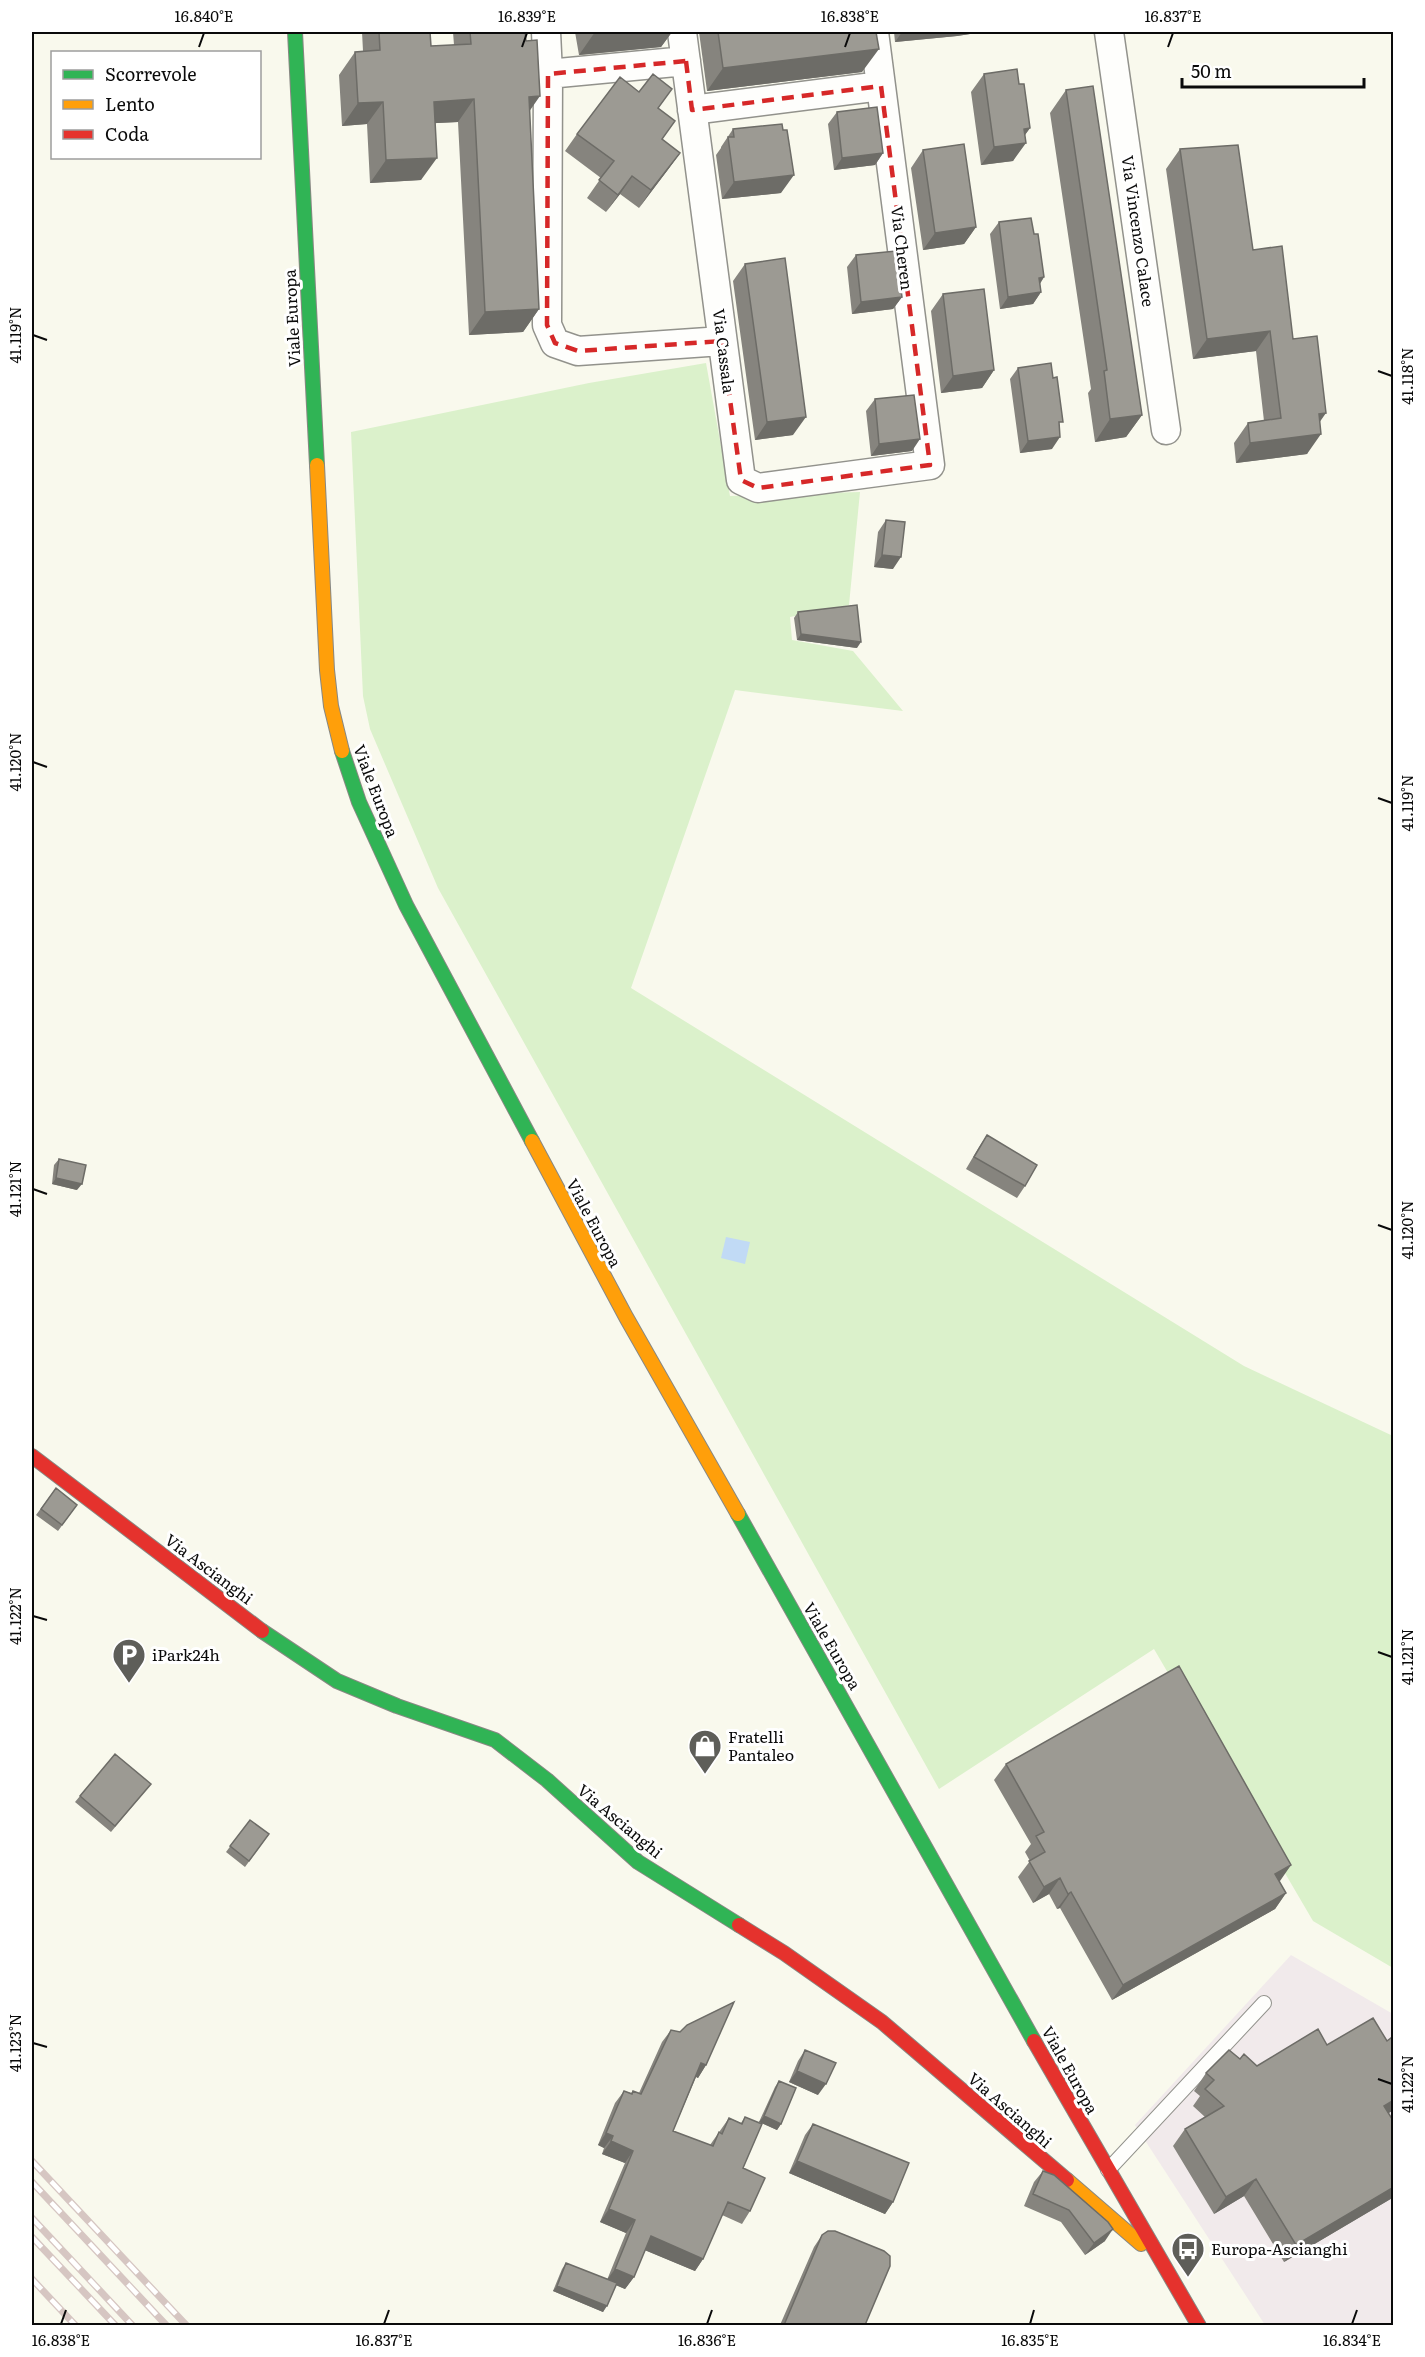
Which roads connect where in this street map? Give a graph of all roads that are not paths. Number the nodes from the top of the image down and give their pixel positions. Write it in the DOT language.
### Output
graph roads {
  1 [pos="295,32"];
  2 [pos="546,32"];
  3 [pos="682,32"];
  4 [pos="874,32"];
  5 [pos="1109,32"];
  6 [pos="686,61"];
  7 [pos="548,74"];
  8 [pos="881,86"];
  9 [pos="692,110"];
  10 [pos="722,341"];
  11 [pos="1166,430"];
  12 [pos="930,465"];
  13 [pos="32,1456"];
  14 [pos="1264,2003"];
  15 [pos="1108,2170"];
  16 [pos="1159,2259"];
  17 [pos="1199,2325"];
  1 -- 15 [label="main road, Viale Europa"];
  2 -- 7 [label="street"];
  3 -- 6 [label="street, Via Cassala"];
  4 -- 8 [label="street, Via Cheren"];
  5 -- 11 [label="street, Via Vincenzo Calace"];
  6 -- 7 [label="street"];
  6 -- 9 [label="street, Via Cassala"];
  7 -- 10 [label="street"];
  8 -- 9 [label="street"];
  8 -- 12 [label="street, Via Cheren"];
  9 -- 10 [label="street, Via Cassala"];
  10 -- 12 [label="street, Via Cassala"];
  13 -- 16 [label="main road, Via Ascianghi"];
  14 -- 15 [label="lane"];
  15 -- 16 [label="main road, Viale Europa"];
  16 -- 17 [label="main road, Viale Europa"];
}
